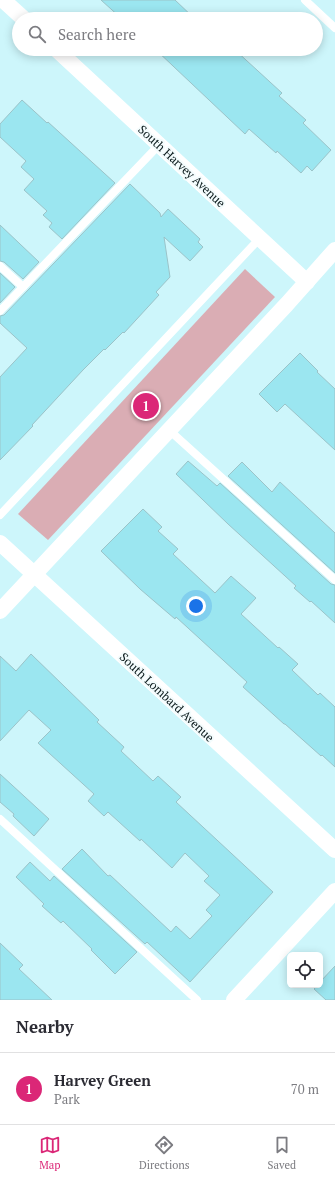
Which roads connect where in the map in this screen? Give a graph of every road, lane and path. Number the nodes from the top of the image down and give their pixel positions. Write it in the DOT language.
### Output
graph roads {
  1 [pos="4,0"];
  2 [pos="305,0"];
  3 [pos="17,12"];
  4 [pos="318,12"];
  5 [pos="323,17"];
  6 [pos="335,28"];
  7 [pos="64,56"];
  8 [pos="159,145"];
  9 [pos="260,238"];
  10 [pos="335,250"];
  11 [pos="0,266"];
  12 [pos="307,282"];
  13 [pos="23,287"];
  14 [pos="0,311"];
  15 [pos="169,430"];
  16 [pos="0,515"];
  17 [pos="0,543"];
  18 [pos="34,574"];
  19 [pos="335,580"];
  20 [pos="0,611"];
  21 [pos="0,818"];
  22 [pos="335,850"];
  23 [pos="335,892"];
  24 [pos="197,1000"];
  25 [pos="234,1000"];
  1 -- 3 [label="street"];
  2 -- 4 [label="lane"];
  5 -- 6 [label="lane"];
  7 -- 8 [label="street, South Harvey Avenue"];
  8 -- 9 [label="street, South Harvey Avenue"];
  8 -- 13 [label="lane"];
  9 -- 12 [label="street, South Harvey Avenue"];
  9 -- 16 [label="lane"];
  10 -- 12 [label="street"];
  11 -- 13 [label="lane"];
  12 -- 15 [label="street"];
  13 -- 14 [label="lane"];
  15 -- 18 [label="street"];
  15 -- 19 [label="lane"];
  17 -- 18 [label="street, South Lombard Avenue"];
  18 -- 20 [label="street"];
  18 -- 22 [label="street, South Lombard Avenue"];
  21 -- 24 [label="lane"];
  23 -- 25 [label="street"];
}
